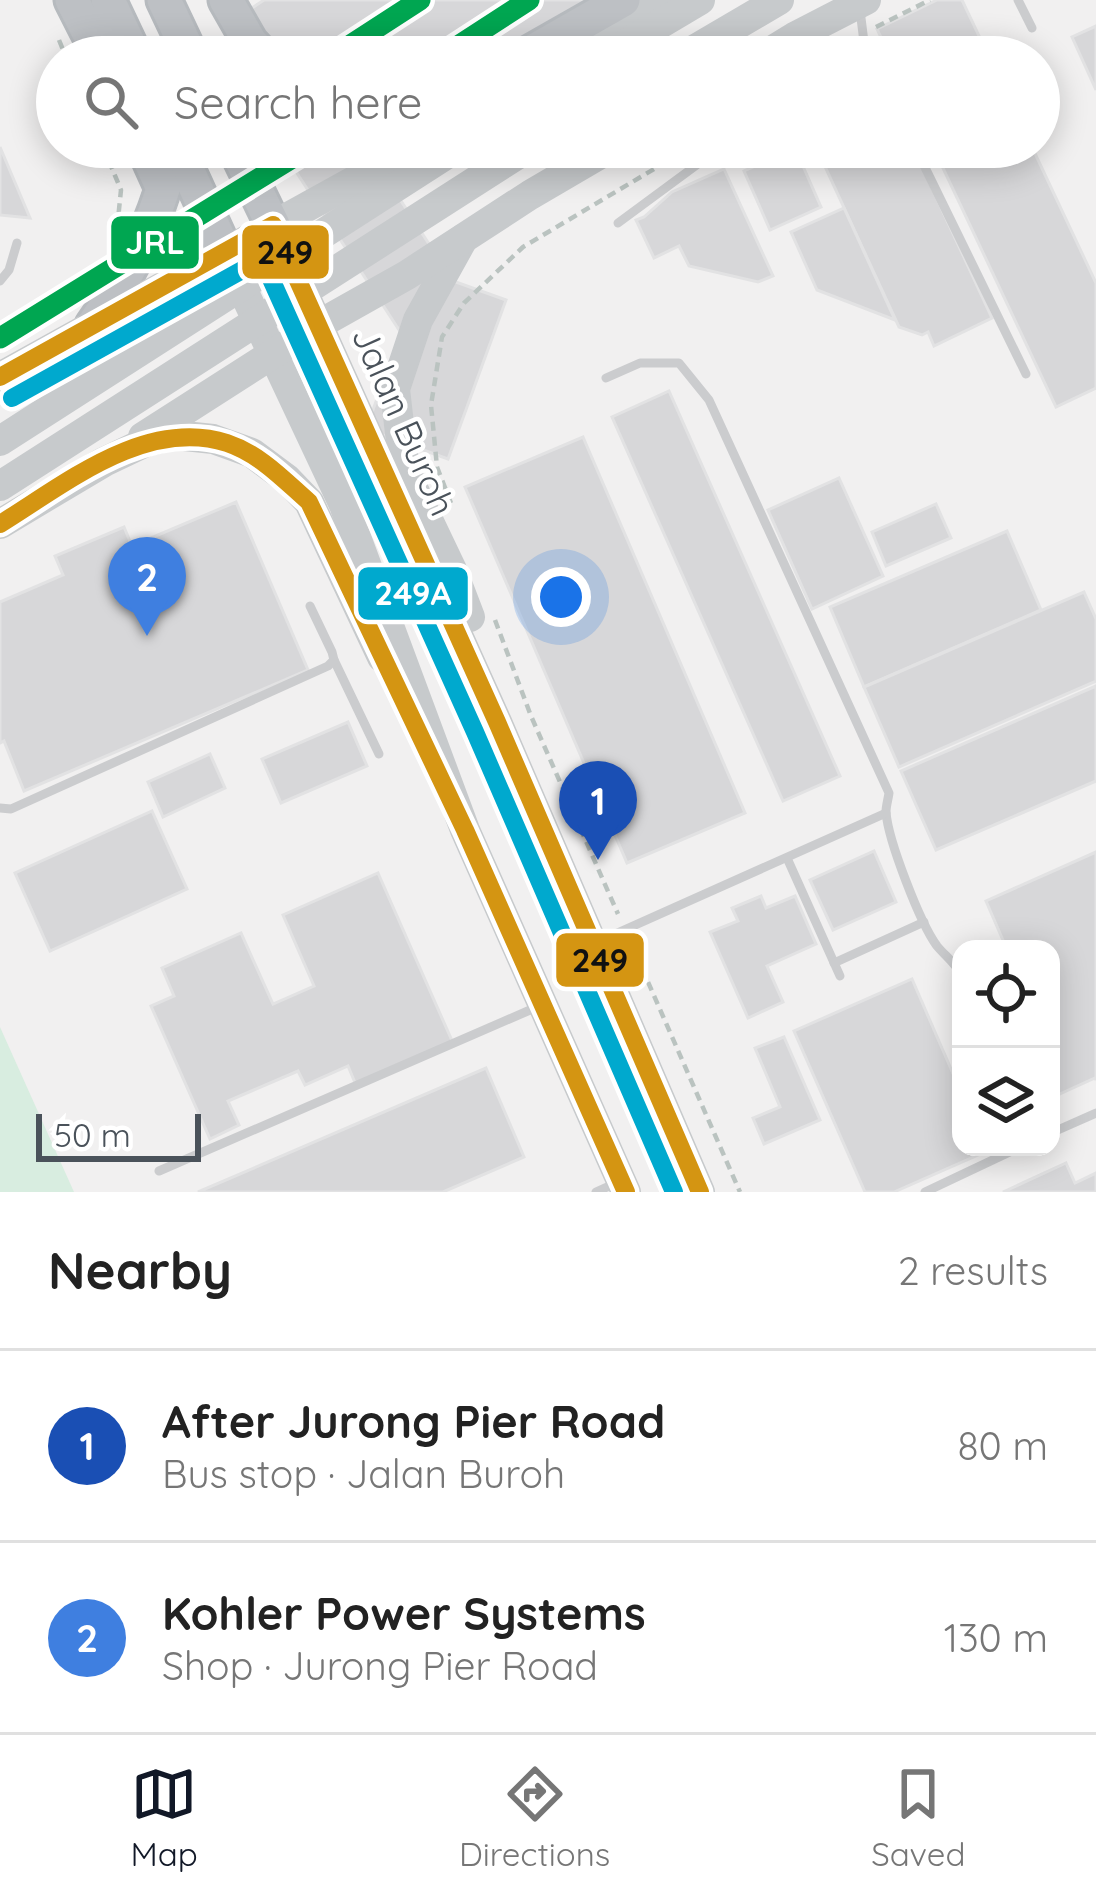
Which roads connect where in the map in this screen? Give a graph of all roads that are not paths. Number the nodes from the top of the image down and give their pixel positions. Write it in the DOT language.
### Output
graph roads {
  1 [pos="73,0"];
  2 [pos="108,0"];
  3 [pos="164,0"];
  4 [pos="226,0"];
  5 [pos="623,0"];
  6 [pos="656,0"];
  7 [pos="700,0"];
  8 [pos="779,0"];
  9 [pos="1018,0"];
  10 [pos="862,2"];
  11 [pos="1032,28"];
  12 [pos="91,36"];
  13 [pos="125,36"];
  14 [pos="181,36"];
  15 [pos="247,36"];
  16 [pos="560,36"];
  17 [pos="599,36"];
  18 [pos="639,36"];
  19 [pos="718,36"];
  20 [pos="796,36"];
  21 [pos="864,36"];
  22 [pos="154,168"];
  23 [pos="187,168"];
  24 [pos="245,168"];
  25 [pos="377,168"];
  26 [pos="425,168"];
  27 [pos="497,168"];
  28 [pos="579,168"];
  29 [pos="693,168"];
  30 [pos="925,168"];
  31 [pos="618,223"];
  32 [pos="273,225"];
  33 [pos="463,239"];
  34 [pos="17,243"];
  35 [pos="225,252"];
  36 [pos="0,281"];
  37 [pos="156,290"];
  38 [pos="252,310"];
  39 [pos="94,325"];
  40 [pos="318,325"];
  41 [pos="272,355"];
  42 [pos="1026,374"];
  43 [pos="0,377"];
  44 [pos="606,378"];
  45 [pos="0,441"];
  46 [pos="104,462"];
  47 [pos="0,485"];
  48 [pos="0,524"];
  49 [pos="310,606"];
  50 [pos="334,660"];
  51 [pos="497,722"];
  52 [pos="379,754"];
  53 [pos="0,808"];
  54 [pos="886,814"];
  55 [pos="465,830"];
  56 [pos="787,858"];
  57 [pos="924,922"];
  58 [pos="595,944"];
  59 [pos="952,959"];
  60 [pos="834,963"];
  61 [pos="840,976"];
  62 [pos="542,1005"];
  63 [pos="1096,1113"];
  64 [pos="1060,1129"];
  65 [pos="1001,1156"];
  66 [pos="159,1171"];
  67 [pos="614,1188"];
  68 [pos="700,1192"];
  69 [pos="925,1192"];
  1 -- 12 [label="highway"];
  2 -- 13 [label="highway"];
  3 -- 14 [label="highway"];
  4 -- 15 [label="highway"];
  5 -- 16 [label="highway"];
  6 -- 17 [label="main road"];
  7 -- 18 [label="main road"];
  8 -- 19 [label="main road"];
  9 -- 11 [label="lane"];
  10 -- 20 [label="main road"];
  10 -- 21 [label="lane"];
  22 -- 39 [label="highway"];
  23 -- 35 [label="highway"];
  24 -- 32 [label="highway, Jalan Buroh"];
  25 -- 32 [label="main road"];
  26 -- 45 [label="main road, bridge"];
  27 -- 47 [label="main road, bridge"];
  28 -- 33 [label="main road"];
  29 -- 31 [label="lane"];
  30 -- 42 [label="lane"];
  32 -- 35 [label="main road"];
  32 -- 40 [label="main road, Jalan Buroh"];
  33 -- 40 [label="main road"];
  33 -- 51 [label="main road"];
  34 -- 36 [label="lane"];
  35 -- 37 [label="main road"];
  35 -- 38 [label="main road"];
  37 -- 38 [label="main road"];
  37 -- 39 [label="main road"];
  38 -- 40 [label="main road"];
  38 -- 41 [label="main road"];
  39 -- 43 [label="main road"];
  40 -- 41 [label="main road"];
  40 -- 51 [label="main road, Jalan Buroh"];
  41 -- 46 [label="main road"];
  41 -- 55 [label="main road"];
  44 -- 54 [label="lane"];
  46 -- 48 [label="main road"];
  46 -- 55 [label="main road"];
  49 -- 50 [label="lane"];
  50 -- 52 [label="lane"];
  50 -- 53 [label="lane"];
  51 -- 58 [label="main road, Jalan Buroh"];
  54 -- 56 [label="lane"];
  54 -- 57 [label="lane"];
  55 -- 62 [label="main road"];
  56 -- 58 [label="lane"];
  56 -- 60 [label="lane"];
  57 -- 59 [label="lane"];
  57 -- 60 [label="lane"];
  58 -- 68 [label="main road, Jalan Buroh"];
  60 -- 61 [label="lane"];
  62 -- 66 [label="lane"];
  62 -- 67 [label="main road"];
  63 -- 64 [label="lane"];
  65 -- 69 [label="lane"];
}
